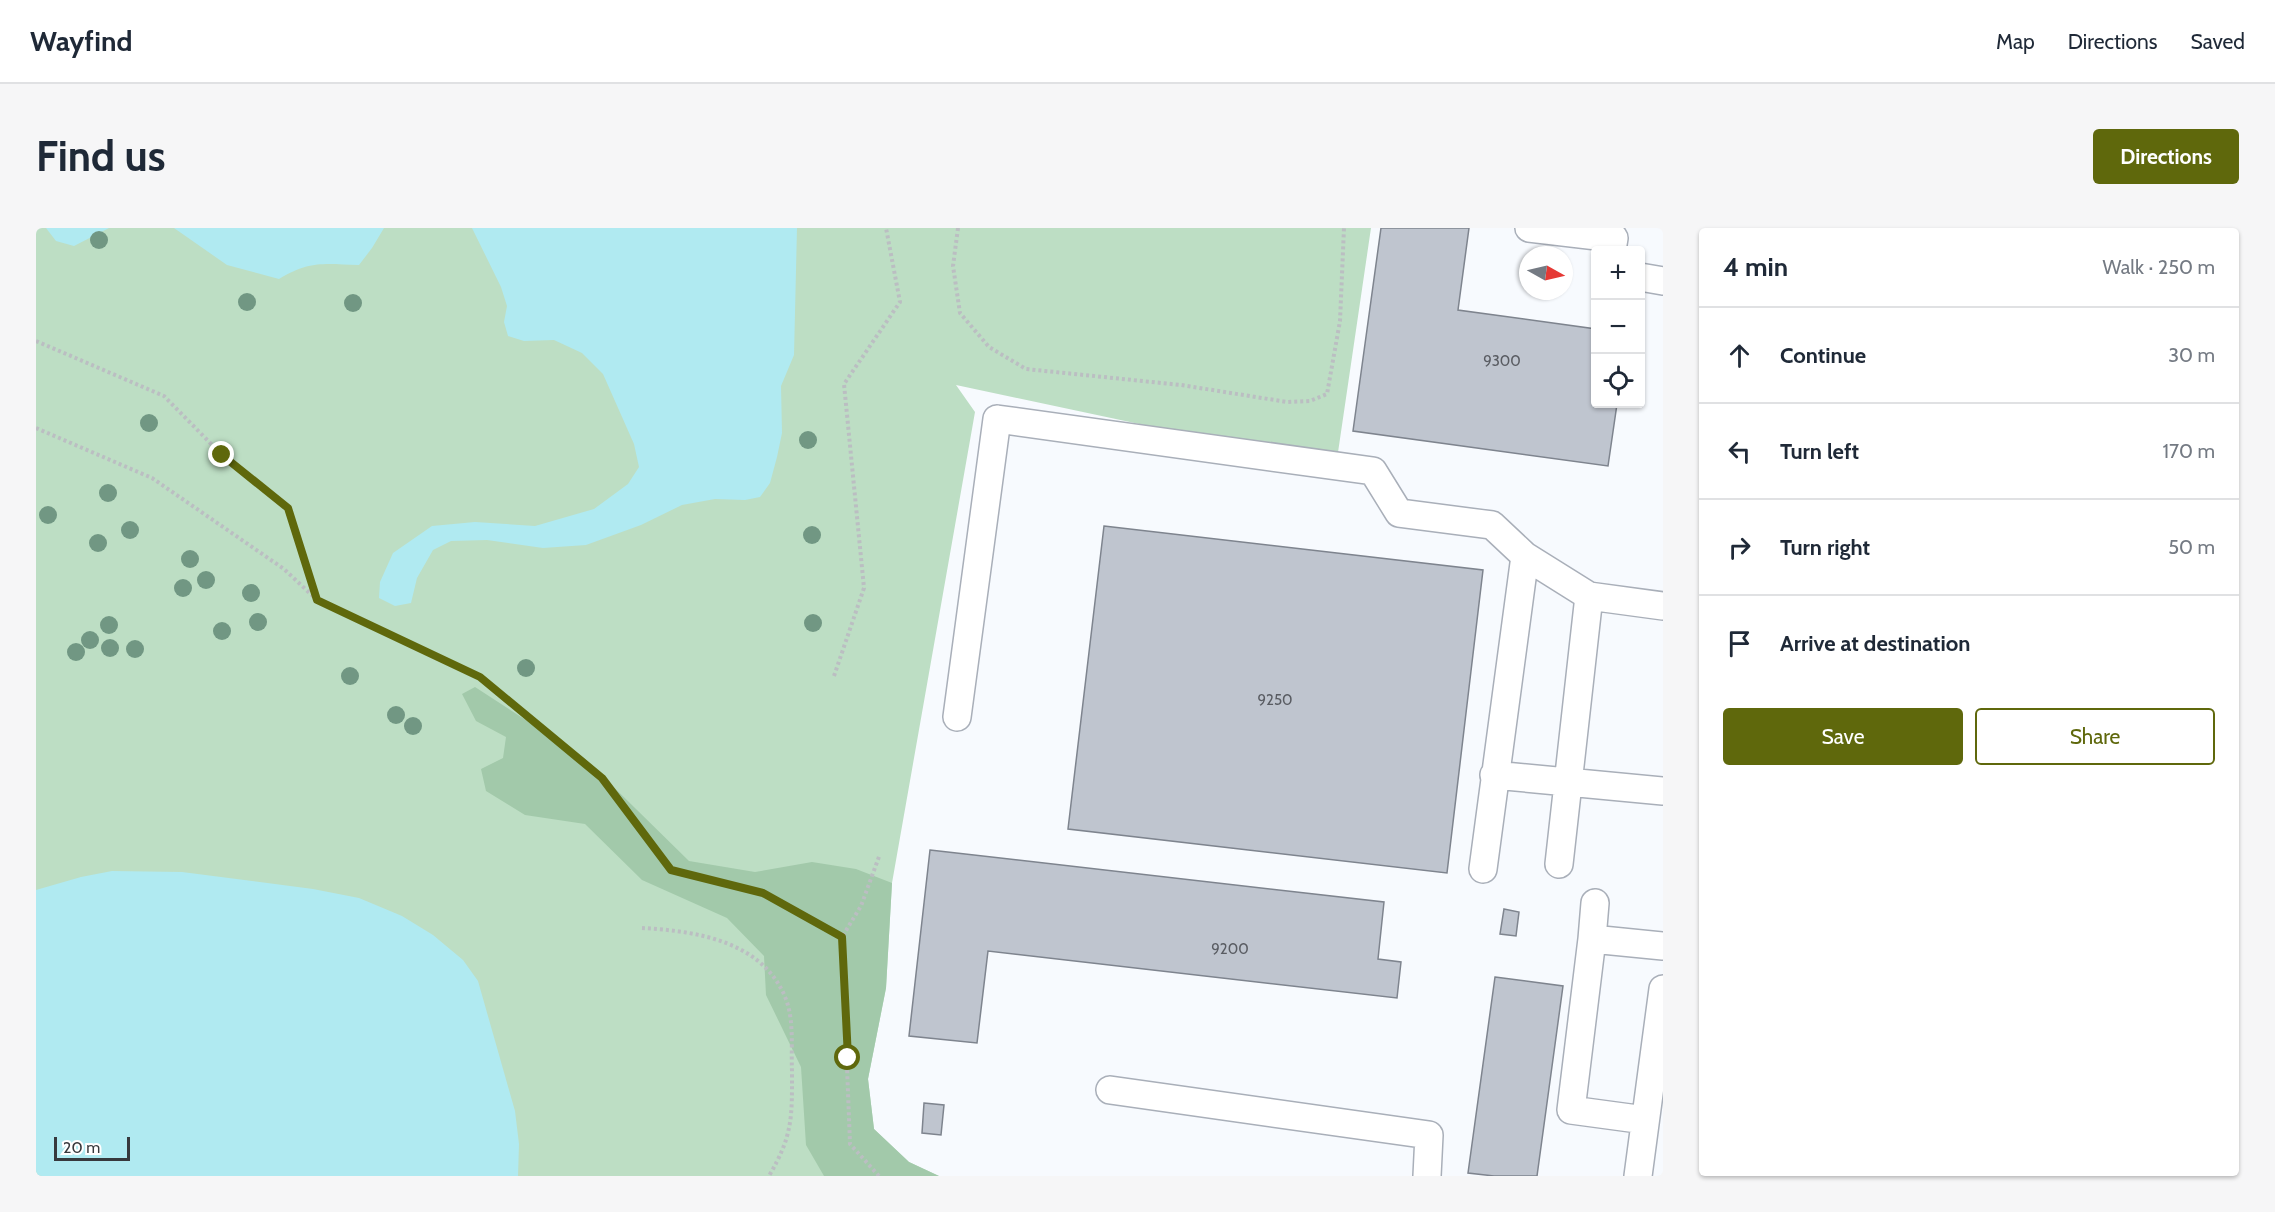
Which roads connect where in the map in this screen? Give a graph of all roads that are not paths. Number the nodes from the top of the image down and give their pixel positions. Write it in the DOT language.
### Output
graph roads {
  1 [pos="1529,228"];
  2 [pos="1613,246"];
  3 [pos="1645,278"];
  4 [pos="1663,281"];
  5 [pos="1525,556"];
  6 [pos="1588,597"];
  7 [pos="1663,606"];
  8 [pos="957,717"];
  9 [pos="1494,775"];
  10 [pos="1569,781"];
  11 [pos="1663,790"];
  12 [pos="1560,864"];
  13 [pos="1483,869"];
  14 [pos="1595,903"];
  15 [pos="1592,939"];
  16 [pos="1663,946"];
  17 [pos="1663,989"];
  18 [pos="1110,1090"];
  19 [pos="1645,1120"];
  20 [pos="1427,1176"];
  21 [pos="1638,1176"];
  1 -- 2 [label="street"];
  3 -- 4 [label="street"];
  5 -- 6 [label="street"];
  5 -- 8 [label="street"];
  5 -- 9 [label="street"];
  6 -- 7 [label="street"];
  6 -- 10 [label="street"];
  9 -- 10 [label="street"];
  9 -- 13 [label="street"];
  10 -- 11 [label="street"];
  10 -- 12 [label="street"];
  14 -- 15 [label="street"];
  15 -- 16 [label="street"];
  15 -- 19 [label="street"];
  17 -- 19 [label="street"];
  18 -- 20 [label="street"];
  19 -- 21 [label="street"];
}
